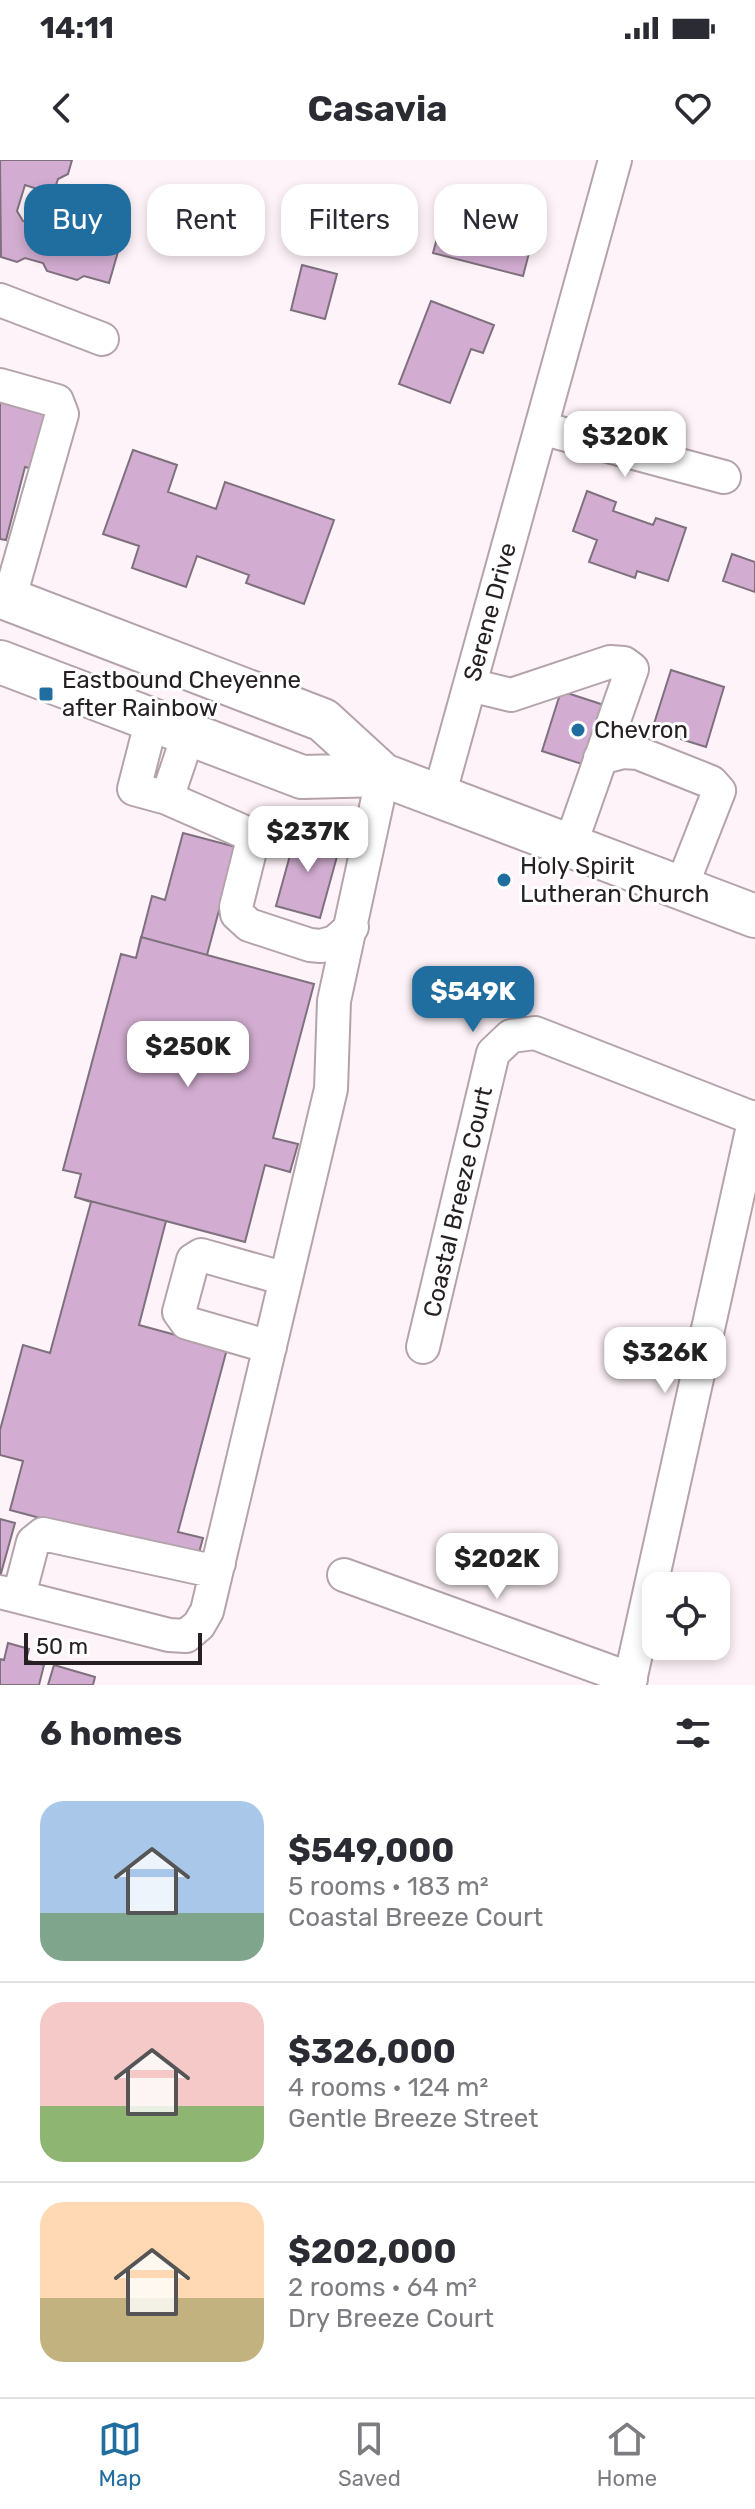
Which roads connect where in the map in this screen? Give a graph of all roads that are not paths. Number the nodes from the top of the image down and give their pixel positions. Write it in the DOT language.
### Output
graph roads {
  1 [pos="615,160"];
  2 [pos="0,300"];
  3 [pos="102,339"];
  4 [pos="0,385"];
  5 [pos="541,428"];
  6 [pos="724,477"];
  7 [pos="4,598"];
  8 [pos="2,669"];
  9 [pos="470,685"];
  10 [pos="275,703"];
  11 [pos="170,726"];
  12 [pos="600,758"];
  13 [pos="383,775"];
  14 [pos="439,796"];
  15 [pos="167,798"];
  16 [pos="570,846"];
  17 [pos="681,888"];
  18 [pos="755,916"];
  19 [pos="352,927"];
  20 [pos="755,1118"];
  21 [pos="286,1279"];
  22 [pos="270,1347"];
  23 [pos="423,1347"];
  24 [pos="219,1563"];
  25 [pos="344,1575"];
  26 [pos="5,1593"];
  27 [pos="630,1682"];
  1 -- 5 [label="street, Serene Drive"];
  2 -- 3 [label="street"];
  4 -- 7 [label="street"];
  5 -- 6 [label="street"];
  5 -- 9 [label="street, Serene Drive"];
  7 -- 10 [label="main road"];
  8 -- 11 [label="main road"];
  9 -- 12 [label="street"];
  9 -- 14 [label="street, Serene Drive"];
  10 -- 11 [label="main road"];
  10 -- 13 [label="main road"];
  11 -- 13 [label="main road"];
  11 -- 15 [label="street"];
  11 -- 15 [label="street"];
  12 -- 16 [label="street"];
  12 -- 17 [label="street"];
  13 -- 14 [label="main road"];
  13 -- 19 [label="street"];
  14 -- 16 [label="main road"];
  15 -- 19 [label="street"];
  16 -- 17 [label="main road"];
  17 -- 18 [label="main road"];
  19 -- 21 [label="street"];
  20 -- 23 [label="street, Coastal Breeze Court"];
  20 -- 27 [label="street"];
  21 -- 22 [label="street"];
  21 -- 22 [label="street"];
  22 -- 24 [label="street"];
  24 -- 26 [label="street"];
  24 -- 26 [label="street"];
  25 -- 27 [label="street"];
}
